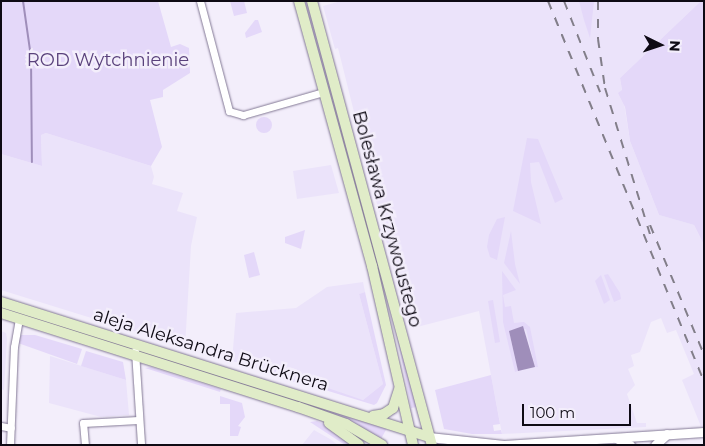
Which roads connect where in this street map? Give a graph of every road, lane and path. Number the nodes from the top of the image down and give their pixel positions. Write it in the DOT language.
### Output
graph roads {
  1 [pos="200,1"];
  2 [pos="299,1"];
  3 [pos="312,1"];
  4 [pos="324,92"];
  5 [pos="1,302"];
  6 [pos="1,313"];
  7 [pos="19,319"];
  8 [pos="137,344"];
  9 [pos="134,355"];
  10 [pos="400,383"];
  11 [pos="315,414"];
  12 [pos="369,416"];
  13 [pos="138,420"];
  14 [pos="1,426"];
  15 [pos="11,428"];
  16 [pos="411,431"];
  17 [pos="704,432"];
  18 [pos="670,433"];
  19 [pos="637,435"];
  20 [pos="614,438"];
  21 [pos="430,441"];
  22 [pos="10,445"];
  23 [pos="85,445"];
  24 [pos="141,445"];
  25 [pos="359,445"];
  26 [pos="382,445"];
  27 [pos="413,445"];
  28 [pos="504,445"];
  29 [pos="630,445"];
  30 [pos="636,445"];
  31 [pos="643,445"];
  32 [pos="655,445"];
  1 -- 4 [label="street"];
  2 -- 4 [label="main road, Bolesława Krzywoustego"];
  3 -- 21 [label="main road, Bolesława Krzywoustego"];
  4 -- 10 [label="main road, Bolesława Krzywoustego"];
  5 -- 8 [label="main road, aleja Aleksandra Brücknera"];
  6 -- 7 [label="main road, aleja Aleksandra Brücknera"];
  7 -- 9 [label="main road, aleja Aleksandra Brücknera"];
  7 -- 15 [label="street"];
  8 -- 9 [label="street"];
  8 -- 12 [label="main road, aleja Aleksandra Brücknera"];
  9 -- 11 [label="main road, aleja Aleksandra Brücknera"];
  9 -- 13 [label="street"];
  10 -- 12 [label="main road"];
  10 -- 16 [label="main road, Bolesława Krzywoustego"];
  11 -- 25 [label="main road"];
  11 -- 26 [label="main road, aleja Aleksandra Brücknera"];
  12 -- 16 [label="main road, aleja Aleksandra Brücknera"];
  13 -- 23 [label="street"];
  13 -- 24 [label="street"];
  14 -- 15 [label="street"];
  15 -- 22 [label="street"];
  16 -- 21 [label="main road, aleja Aleksandra Brücknera"];
  16 -- 27 [label="main road, Bolesława Krzywoustego"];
  17 -- 18 [label="street"];
  18 -- 19 [label="street"];
  18 -- 32 [label="street"];
  19 -- 20 [label="street"];
  19 -- 30 [label="street"];
  19 -- 31 [label="street"];
  20 -- 28 [label="street"];
  20 -- 29 [label="street"];
  21 -- 28 [label="street"];
}
